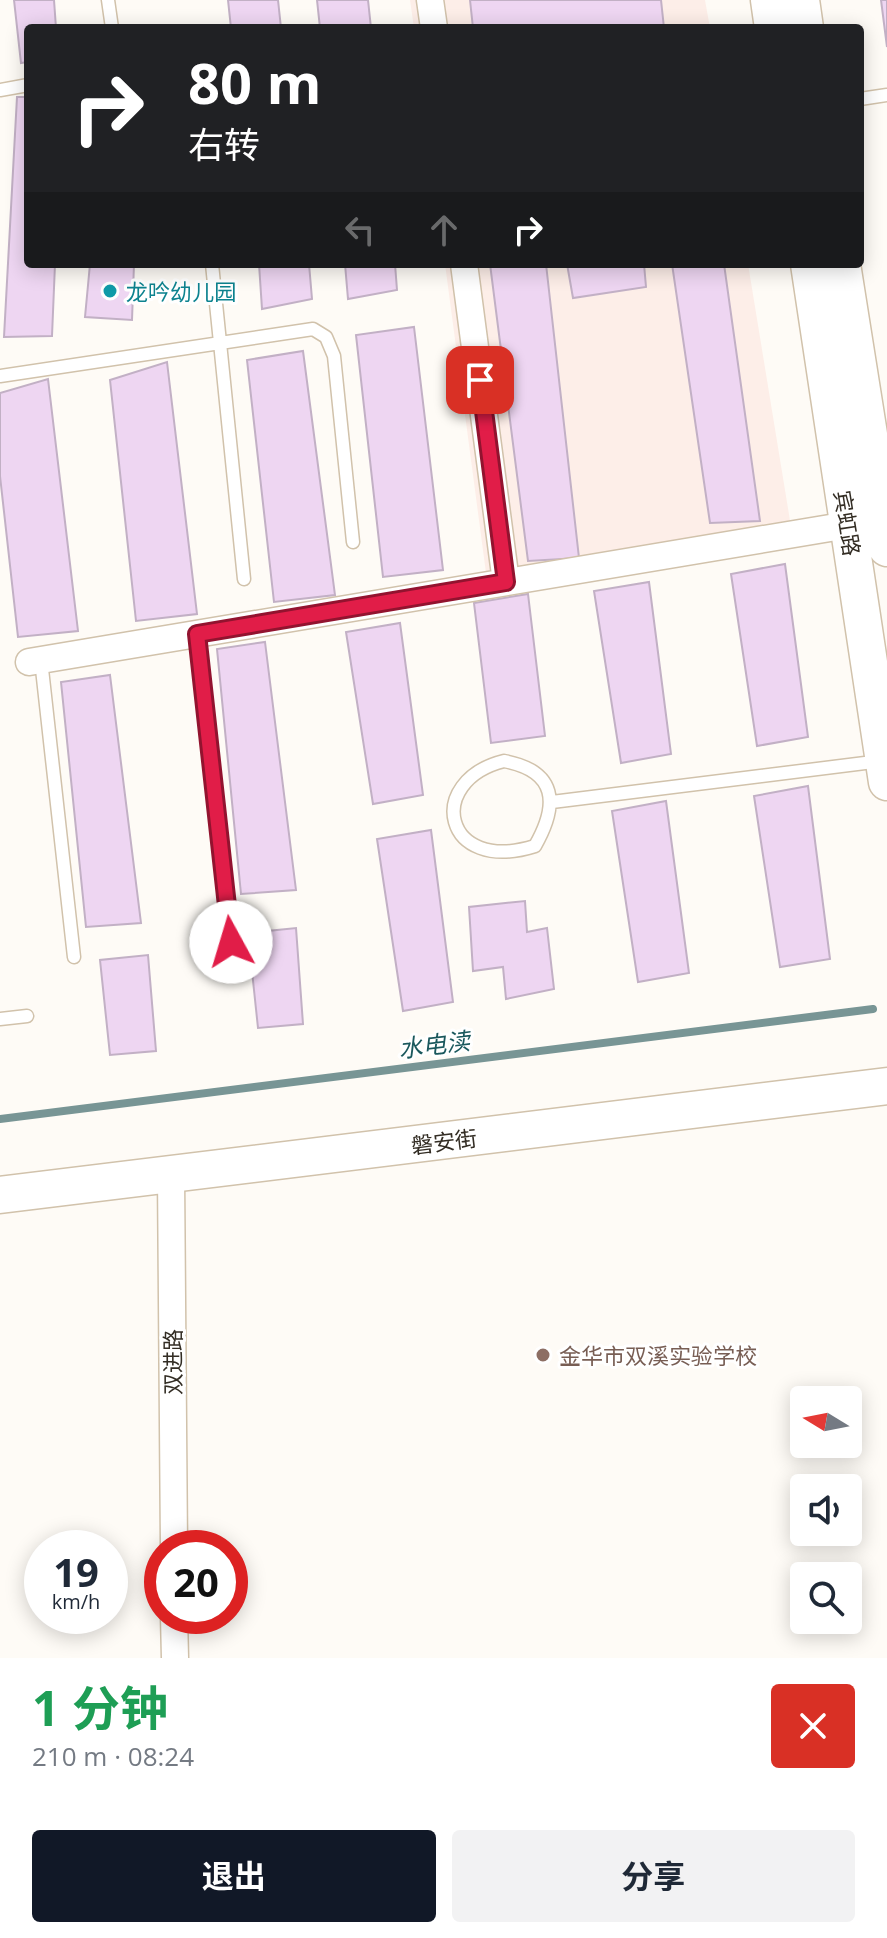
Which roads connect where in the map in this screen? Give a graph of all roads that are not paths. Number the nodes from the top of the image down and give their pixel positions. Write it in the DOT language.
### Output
graph roads {
  1 [pos="108,0"];
  2 [pos="430,0"];
  3 [pos="769,0"];
  4 [pos="801,0"];
  5 [pos="111,24"];
  6 [pos="433,24"];
  7 [pos="772,24"];
  8 [pos="804,24"];
  9 [pos="24,86"];
  10 [pos="0,90"];
  11 [pos="887,95"];
  12 [pos="864,98"];
  13 [pos="212,268"];
  14 [pos="465,268"];
  15 [pos="810,268"];
  16 [pos="843,268"];
  17 [pos="221,343"];
  18 [pos="0,376"];
  19 [pos="848,525"];
  20 [pos="353,542"];
  21 [pos="887,548"];
  22 [pos="244,579"];
  23 [pos="506,582"];
  24 [pos="197,634"];
  25 [pos="35,661"];
  26 [pos="885,771"];
  27 [pos="552,802"];
  28 [pos="231,942"];
  29 [pos="74,957"];
  30 [pos="27,1016"];
  31 [pos="0,1019"];
  32 [pos="887,1086"];
  33 [pos="171,1175"];
  34 [pos="0,1195"];
  35 [pos="174,1530"];
  36 [pos="174,1634"];
  37 [pos="175,1658"];
  1 -- 5 [label="lane"];
  2 -- 6 [label="street"];
  3 -- 7 [label="street"];
  4 -- 8 [label="street"];
  9 -- 10 [label="lane"];
  11 -- 12 [label="lane"];
  13 -- 17 [label="lane"];
  14 -- 23 [label="street"];
  15 -- 19 [label="street, 宾虹路"];
  16 -- 21 [label="street, 宾虹路"];
  17 -- 18 [label="lane"];
  17 -- 20 [label="lane"];
  17 -- 22 [label="lane"];
  19 -- 23 [label="street"];
  19 -- 26 [label="street, 宾虹路"];
  23 -- 24 [label="street"];
  24 -- 25 [label="street"];
  24 -- 28 [label="lane"];
  25 -- 29 [label="lane"];
  26 -- 27 [label="lane"];
  27 -- 27 [label="lane"];
  30 -- 31 [label="lane"];
  32 -- 33 [label="street, 磐安街"];
  33 -- 34 [label="street, 磐安街"];
  33 -- 35 [label="street, 双进路"];
  36 -- 37 [label="street"];
}
